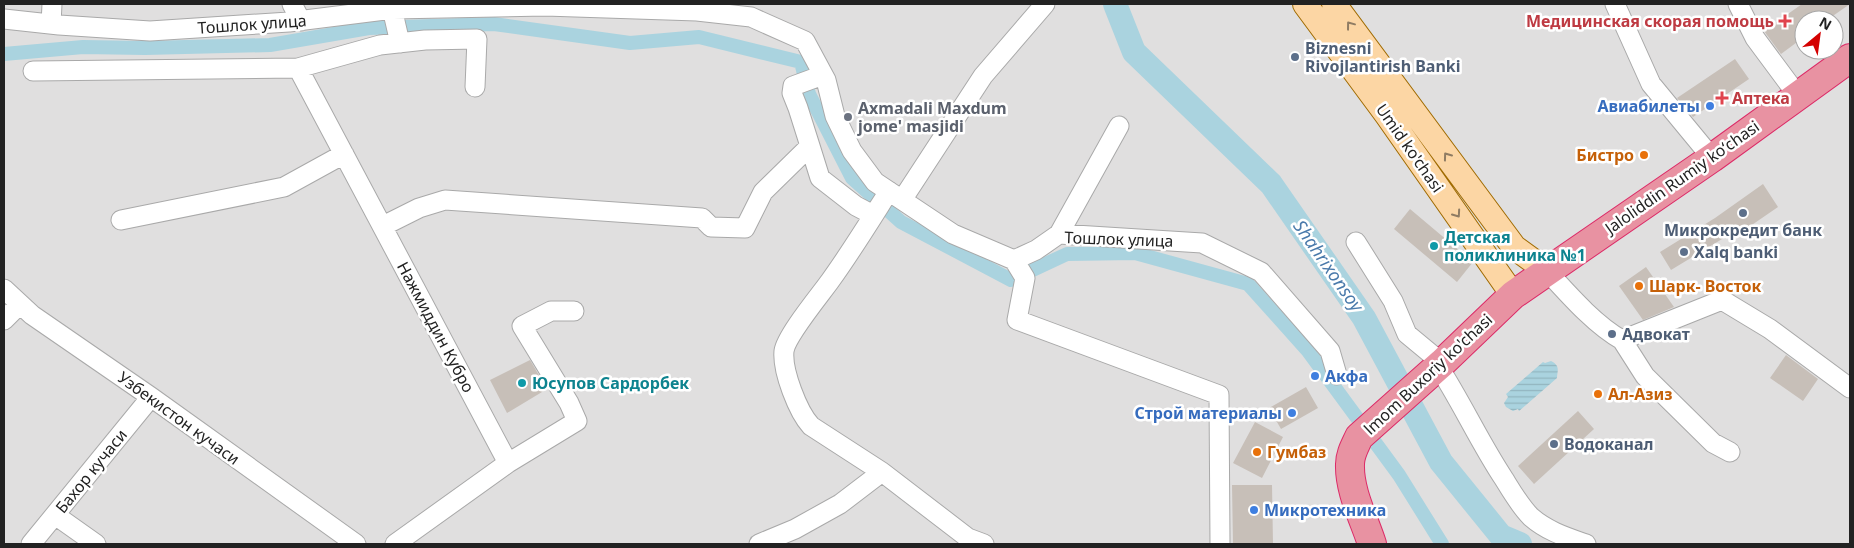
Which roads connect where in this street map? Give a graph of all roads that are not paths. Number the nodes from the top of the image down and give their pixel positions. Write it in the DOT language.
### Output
graph roads {
  1 [pos="52,4"];
  2 [pos="292,4"];
  3 [pos="1045,4"];
  4 [pos="1305,4"];
  5 [pos="1334,4"];
  6 [pos="1615,4"];
  7 [pos="1738,4"];
  8 [pos="697,7"];
  9 [pos="393,8"];
  10 [pos="4,19"];
  11 [pos="301,21"];
  12 [pos="51,24"];
  13 [pos="400,42"];
  14 [pos="1850,58"];
  15 [pos="298,68"];
  16 [pos="33,71"];
  17 [pos="808,81"];
  18 [pos="475,87"];
  19 [pos="1798,96"];
  20 [pos="1119,126"];
  21 [pos="810,146"];
  22 [pos="344,154"];
  23 [pos="1712,158"];
  24 [pos="893,194"];
  25 [pos="873,215"];
  26 [pos="121,220"];
  27 [pos="383,226"];
  28 [pos="1059,234"];
  29 [pos="1356,242"];
  30 [pos="1020,269"];
  31 [pos="1547,271"];
  32 [pos="4,289"];
  33 [pos="1513,294"];
  34 [pos="20,304"];
  35 [pos="574,311"];
  36 [pos="4,320"];
  37 [pos="1622,340"];
  38 [pos="1440,364"];
  39 [pos="1337,375"];
  40 [pos="1850,388"];
  41 [pos="151,397"];
  42 [pos="1730,452"];
  43 [pos="508,463"];
  44 [pos="882,472"];
  45 [pos="55,515"];
  46 [pos="31,544"];
  47 [pos="96,544"];
  48 [pos="356,544"];
  49 [pos="395,544"];
  50 [pos="759,544"];
  51 [pos="984,544"];
  52 [pos="1220,544"];
  53 [pos="1372,544"];
  54 [pos="1586,544"];
  1 -- 12 [label="street"];
  2 -- 11 [label="street"];
  3 -- 24 [label="street"];
  4 -- 33 [label="main road, Umid ko'chasi, one-way"];
  31 -- 5 [label="main road, Umid ko'chasi, one-way"];
  6 -- 23 [label="street"];
  7 -- 19 [label="street"];
  8 -- 9 [label="street, Тошлок улица"];
  8 -- 17 [label="street, Тошлок улица"];
  9 -- 11 [label="street, Тошлок улица"];
  9 -- 13 [label="street"];
  10 -- 12 [label="street, Тошлок улица"];
  11 -- 12 [label="street, Тошлок улица"];
  13 -- 15 [label="street"];
  13 -- 18 [label="street"];
  14 -- 19 [label="highway, Jaloliddin Rumiy koʻchasi"];
  15 -- 16 [label="street"];
  15 -- 22 [label="street, Нажмиддин Кубро"];
  17 -- 21 [label="street"];
  17 -- 24 [label="street, Тошлок улица"];
  19 -- 23 [label="highway, Jaloliddin Rumiy koʻchasi"];
  20 -- 28 [label="street"];
  21 -- 25 [label="street"];
  21 -- 27 [label="street"];
  22 -- 26 [label="street"];
  22 -- 27 [label="street, Нажмиддин Кубро"];
  23 -- 31 [label="highway, Jaloliddin Rumiy koʻchasi"];
  24 -- 25 [label="street"];
  24 -- 30 [label="street, Тошлок улица"];
  25 -- 44 [label="street"];
  27 -- 43 [label="street, Нажмиддин Кубро"];
  28 -- 30 [label="street, Тошлок улица"];
  28 -- 39 [label="street, Тошлок улица"];
  29 -- 38 [label="street"];
  30 -- 52 [label="street"];
  31 -- 33 [label="highway, Jaloliddin Rumiy koʻchasi"];
  31 -- 37 [label="street"];
  32 -- 34 [label="street, Узбекистон кучаси"];
  33 -- 38 [label="highway, lmom Buxoriy ko'chasi"];
  34 -- 36 [label="street"];
  34 -- 41 [label="street, Узбекистон кучаси"];
  35 -- 43 [label="street"];
  37 -- 40 [label="street"];
  37 -- 42 [label="street"];
  38 -- 53 [label="highway, lmom Buxoriy ko'chasi"];
  38 -- 54 [label="street"];
  41 -- 45 [label="street, Бахор кучаси"];
  41 -- 48 [label="street, Узбекистон кучаси"];
  43 -- 49 [label="street"];
  44 -- 50 [label="street"];
  44 -- 51 [label="street"];
  45 -- 46 [label="street, Бахор кучаси"];
  45 -- 47 [label="street"];
}
